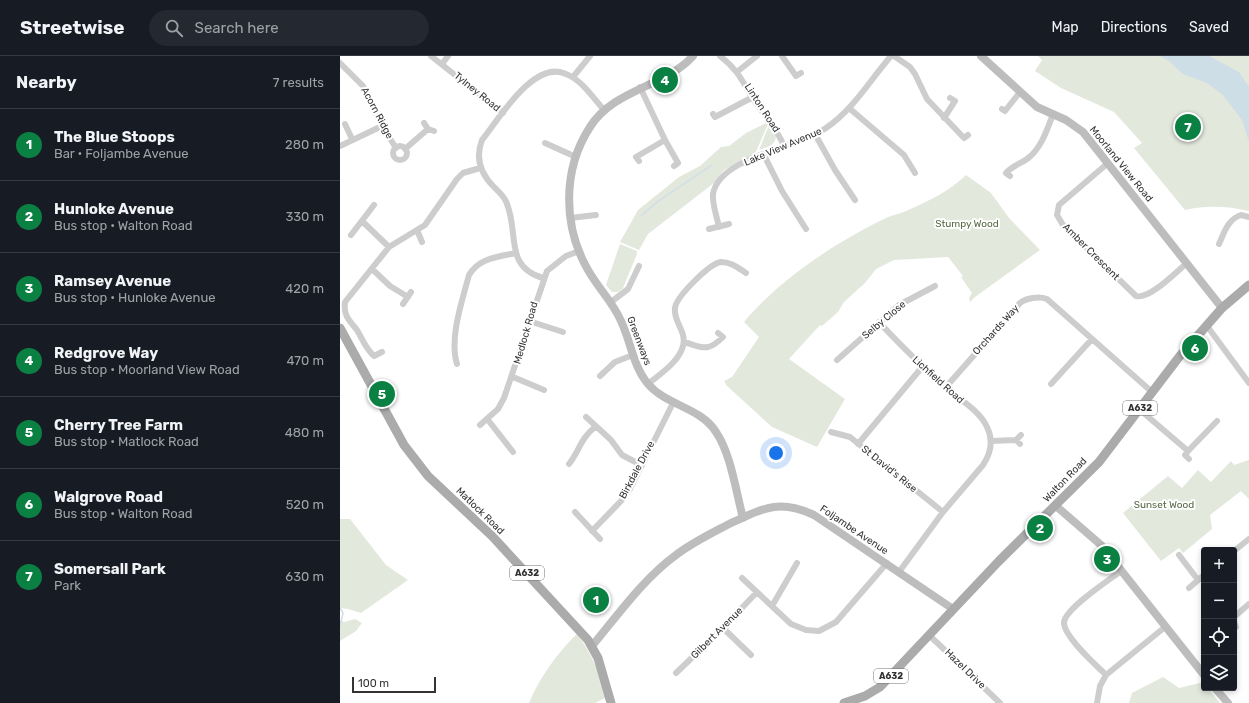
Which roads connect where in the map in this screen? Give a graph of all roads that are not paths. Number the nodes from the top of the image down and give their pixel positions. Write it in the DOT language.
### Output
graph roads {
  1 [pos="431,56"];
  2 [pos="448,56"];
  3 [pos="590,56"];
  4 [pos="693,56"];
  5 [pos="720,56"];
  6 [pos="757,56"];
  7 [pos="782,56"];
  8 [pos="892,56"];
  9 [pos="981,56"];
  10 [pos="340,63"];
  11 [pos="442,64"];
  12 [pos="738,71"];
  13 [pos="801,73"];
  14 [pos="573,78"];
  15 [pos="640,88"];
  16 [pos="1020,92"];
  17 [pos="753,97"];
  18 [pos="950,98"];
  19 [pos="849,108"];
  20 [pos="1002,109"];
  21 [pos="604,110"];
  22 [pos="504,113"];
  23 [pos="713,114"];
  24 [pos="1053,114"];
  25 [pos="944,118"];
  26 [pos="424,123"];
  27 [pos="345,124"];
  28 [pos="382,126"];
  29 [pos="815,134"];
  30 [pos="968,135"];
  31 [pos="352,139"];
  32 [pos="665,140"];
  33 [pos="545,143"];
  34 [pos="340,146"];
  35 [pos="784,146"];
  36 [pos="396,148"];
  37 [pos="406,149"];
  38 [pos="764,155"];
  39 [pos="576,157"];
  40 [pos="639,161"];
  41 [pos="1108,163"];
  42 [pos="674,166"];
  43 [pos="480,168"];
  44 [pos="916,173"];
  45 [pos="1010,176"];
  46 [pos="855,200"];
  47 [pos="374,205"];
  48 [pos="596,215"];
  49 [pos="570,218"];
  50 [pos="1249,218"];
  51 [pos="363,222"];
  52 [pos="730,224"];
  53 [pos="720,227"];
  54 [pos="710,229"];
  55 [pos="806,229"];
  56 [pos="417,230"];
  57 [pos="351,235"];
  58 [pos="422,242"];
  59 [pos="1219,244"];
  60 [pos="389,247"];
  61 [pos="579,251"];
  62 [pos="516,253"];
  63 [pos="1187,263"];
  64 [pos="639,266"];
  65 [pos="372,269"];
  66 [pos="746,273"];
  67 [pos="543,278"];
  68 [pos="1249,285"];
  69 [pos="935,286"];
  70 [pos="342,302"];
  71 [pos="611,302"];
  72 [pos="403,304"];
  73 [pos="1222,308"];
  74 [pos="529,322"];
  75 [pos="879,322"];
  76 [pos="1207,326"];
  77 [pos="340,328"];
  78 [pos="727,332"];
  79 [pos="560,333"];
  80 [pos="1092,339"];
  81 [pos="684,342"];
  82 [pos="382,352"];
  83 [pos="633,355"];
  84 [pos="837,360"];
  85 [pos="457,364"];
  86 [pos="923,366"];
  87 [pos="600,376"];
  88 [pos="512,377"];
  89 [pos="1249,383"];
  90 [pos="648,384"];
  91 [pos="1051,384"];
  92 [pos="946,387"];
  93 [pos="541,391"];
  94 [pos="1152,392"];
  95 [pos="673,403"];
  96 [pos="1139,409"];
  97 [pos="586,417"];
  98 [pos="488,420"];
  99 [pos="1217,421"];
  100 [pos="480,425"];
  101 [pos="595,427"];
  102 [pos="831,432"];
  103 [pos="1019,440"];
  104 [pos="991,441"];
  105 [pos="858,444"];
  106 [pos="1188,451"];
  107 [pos="513,452"];
  108 [pos="1189,460"];
  109 [pos="569,464"];
  110 [pos="641,465"];
  111 [pos="1056,506"];
  112 [pos="575,512"];
  113 [pos="943,512"];
  114 [pos="743,518"];
  115 [pos="592,531"];
  116 [pos="600,539"];
  117 [pos="1249,539"];
  118 [pos="1237,549"];
  119 [pos="1179,555"];
  120 [pos="797,563"];
  121 [pos="887,563"];
  122 [pos="1121,570"];
  123 [pos="899,572"];
  124 [pos="742,578"];
  125 [pos="1201,578"];
  126 [pos="1198,580"];
  127 [pos="1189,588"];
  128 [pos="757,592"];
  129 [pos="1249,604"];
  130 [pos="772,606"];
  131 [pos="953,609"];
  132 [pos="1237,614"];
  133 [pos="1165,627"];
  134 [pos="723,628"];
  135 [pos="929,635"];
  136 [pos="592,646"];
  137 [pos="751,655"];
  138 [pos="1201,671"];
  139 [pos="676,673"];
  140 [pos="1106,675"];
  141 [pos="1218,691"];
  142 [pos="611,703"];
  143 [pos="844,703"];
  144 [pos="1000,703"];
  145 [pos="1097,703"];
  146 [pos="1228,703"];
  1 -- 11 [label="street, Tylney Road"];
  2 -- 11 [label="street"];
  3 -- 14 [label="street"];
  4 -- 15 [label="street"];
  5 -- 12 [label="street, Linton Road"];
  6 -- 12 [label="street"];
  7 -- 13 [label="street"];
  8 -- 19 [label="street, Lake View Avenue"];
  8 -- 25 [label="street"];
  9 -- 16 [label="street, Moorland View Road"];
  10 -- 28 [label="street, Acorn Ridge"];
  11 -- 22 [label="street, Tylney Road"];
  12 -- 17 [label="street, Linton Road"];
  14 -- 21 [label="street"];
  14 -- 22 [label="street"];
  15 -- 21 [label="street"];
  15 -- 32 [label="street"];
  16 -- 20 [label="street"];
  16 -- 24 [label="street, Moorland View Road"];
  17 -- 23 [label="street"];
  17 -- 35 [label="street, Linton Road"];
  18 -- 25 [label="street"];
  19 -- 29 [label="street, Lake View Avenue"];
  19 -- 44 [label="street"];
  21 -- 39 [label="street, Greenways"];
  22 -- 43 [label="street"];
  24 -- 41 [label="street, Moorland View Road"];
  24 -- 45 [label="street"];
  25 -- 30 [label="street"];
  26 -- 37 [label="street, Acorn Ridge"];
  27 -- 31 [label="street"];
  28 -- 31 [label="street"];
  28 -- 36 [label="street, Acorn Ridge"];
  29 -- 35 [label="street, Lake View Avenue"];
  29 -- 46 [label="street"];
  31 -- 34 [label="street"];
  32 -- 40 [label="street"];
  32 -- 42 [label="street"];
  33 -- 39 [label="street"];
  35 -- 38 [label="street, Lake View Avenue"];
  36 -- 37 [label="street, Acorn Ridge"];
  36 -- 37 [label="street, Acorn Ridge"];
  38 -- 53 [label="street, Lake View Avenue"];
  38 -- 55 [label="street"];
  39 -- 49 [label="street, Greenways"];
  41 -- 63 [label="street, Moorland View Road"];
  41 -- 63 [label="street, Amber Crescent"];
  43 -- 56 [label="street"];
  43 -- 62 [label="street"];
  47 -- 51 [label="street"];
  48 -- 49 [label="street"];
  49 -- 61 [label="street, Greenways"];
  50 -- 59 [label="street"];
  51 -- 57 [label="street"];
  51 -- 60 [label="street"];
  52 -- 53 [label="street"];
  53 -- 54 [label="street"];
  56 -- 58 [label="street"];
  56 -- 60 [label="street"];
  60 -- 65 [label="street"];
  61 -- 67 [label="street, Medlock Road"];
  61 -- 71 [label="street, Greenways"];
  62 -- 67 [label="street"];
  62 -- 85 [label="street"];
  63 -- 73 [label="street, Moorland View Road"];
  64 -- 71 [label="street"];
  65 -- 70 [label="street"];
  65 -- 72 [label="street"];
  66 -- 81 [label="street"];
  67 -- 74 [label="street, Medlock Road"];
  68 -- 73 [label="main road, Walton Road / A632"];
  69 -- 75 [label="street, Selby Close"];
  70 -- 82 [label="street"];
  71 -- 83 [label="street, Greenways"];
  73 -- 76 [label="main road, Walton Road / A632"];
  74 -- 79 [label="street"];
  74 -- 88 [label="street, Medlock Road"];
  75 -- 84 [label="street, Selby Close"];
  75 -- 86 [label="street, Lichfield Road"];
  76 -- 89 [label="street"];
  76 -- 94 [label="main road, Walton Road / A632"];
  77 -- 136 [label="main road, Matlock Road / A632"];
  78 -- 81 [label="street"];
  80 -- 91 [label="street"];
  80 -- 92 [label="street, Orchards Way"];
  80 -- 94 [label="street, Orchards Way"];
  81 -- 90 [label="street"];
  83 -- 87 [label="street"];
  83 -- 90 [label="street, Greenways"];
  86 -- 92 [label="street, Lichfield Road"];
  86 -- 105 [label="street"];
  88 -- 93 [label="street"];
  88 -- 98 [label="street, Medlock Road"];
  90 -- 95 [label="street, Greenways"];
  92 -- 104 [label="street, Lichfield Road"];
  94 -- 96 [label="main road, Walton Road / A632"];
  95 -- 110 [label="street, Birkdale Drive"];
  95 -- 114 [label="street, Greenways"];
  96 -- 106 [label="street"];
  96 -- 111 [label="main road, Walton Road / A632"];
  97 -- 101 [label="street"];
  98 -- 100 [label="street, Medlock Road"];
  98 -- 107 [label="street"];
  99 -- 106 [label="street"];
  101 -- 109 [label="street"];
  101 -- 110 [label="street"];
  102 -- 105 [label="street, St David's Rise"];
  103 -- 104 [label="street"];
  104 -- 113 [label="street"];
  105 -- 113 [label="street, St David's Rise"];
  106 -- 108 [label="street"];
  110 -- 115 [label="street, Birkdale Drive"];
  111 -- 122 [label="street"];
  111 -- 131 [label="main road, Walton Road / A632"];
  112 -- 115 [label="street"];
  113 -- 123 [label="street"];
  114 -- 121 [label="street, Foljambe Avenue"];
  114 -- 136 [label="street, Foljambe Avenue"];
  115 -- 116 [label="street"];
  117 -- 118 [label="street"];
  119 -- 126 [label="street"];
  120 -- 130 [label="street"];
  121 -- 123 [label="street, Foljambe Avenue"];
  121 -- 130 [label="street"];
  122 -- 133 [label="street"];
  122 -- 140 [label="street"];
  123 -- 131 [label="street, Foljambe Avenue"];
  124 -- 128 [label="street"];
  125 -- 126 [label="street"];
  126 -- 127 [label="street"];
  128 -- 130 [label="street"];
  128 -- 134 [label="street, Gilbert Avenue"];
  129 -- 132 [label="street"];
  131 -- 135 [label="main road, Walton Road / A632"];
  133 -- 138 [label="street"];
  133 -- 140 [label="street"];
  134 -- 137 [label="street"];
  134 -- 139 [label="street, Gilbert Avenue"];
  135 -- 143 [label="main road, Walton Road / A632"];
  135 -- 144 [label="street, Hazel Drive"];
  136 -- 142 [label="main road, Matlock Road / A632"];
  140 -- 145 [label="street"];
  141 -- 146 [label="street"];
}
